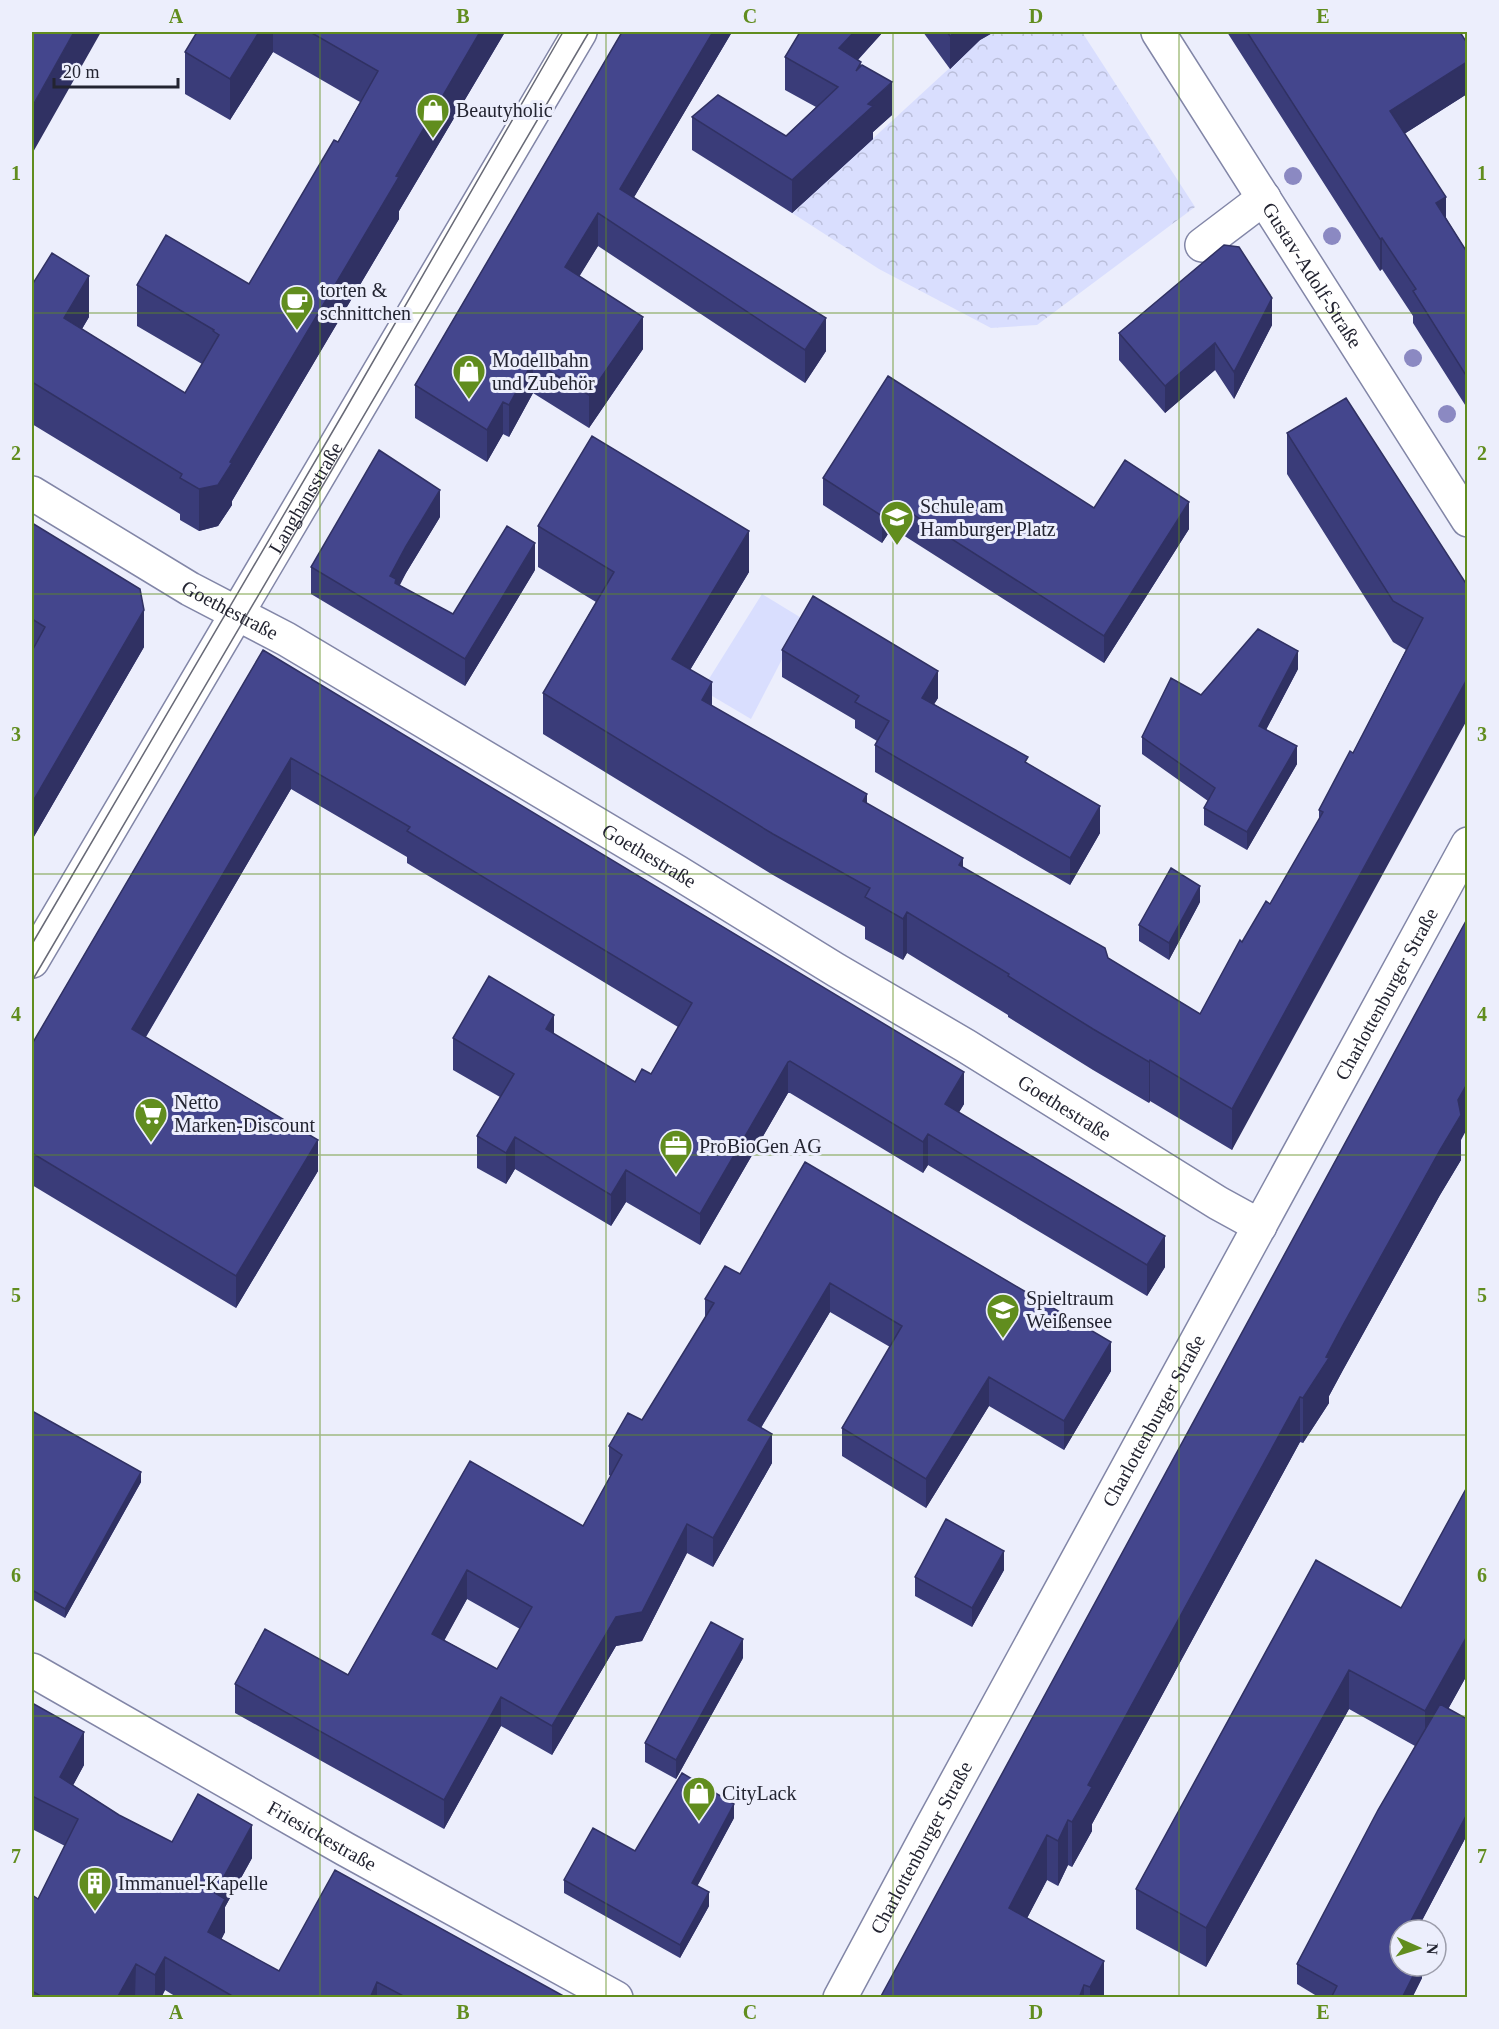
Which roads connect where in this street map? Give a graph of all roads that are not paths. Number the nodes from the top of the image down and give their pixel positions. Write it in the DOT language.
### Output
graph roads {
  1 [pos="579,32"];
  2 [pos="1158,32"];
  3 [pos="1264,198"];
  4 [pos="1202,245"];
  5 [pos="32,493"];
  6 [pos="1467,520"];
  7 [pos="236,613"];
  8 [pos="1467,844"];
  9 [pos="32,961"];
  10 [pos="1260,1226"];
  11 [pos="32,1670"];
  12 [pos="616,1998"];
  13 [pos="840,1998"];
  1 -- 7 [label="street, Langhansstraße"];
  2 -- 3 [label="street, Gustav-Adolf-Straße"];
  3 -- 4 [label="street"];
  3 -- 6 [label="street, Gustav-Adolf-Straße"];
  5 -- 7 [label="street, Goethestraße"];
  7 -- 9 [label="street, Langhansstraße"];
  7 -- 10 [label="street, Goethestraße"];
  8 -- 10 [label="street, Charlottenburger Straße"];
  10 -- 13 [label="street, Charlottenburger Straße"];
  11 -- 12 [label="street, Friesickestraße"];
}
